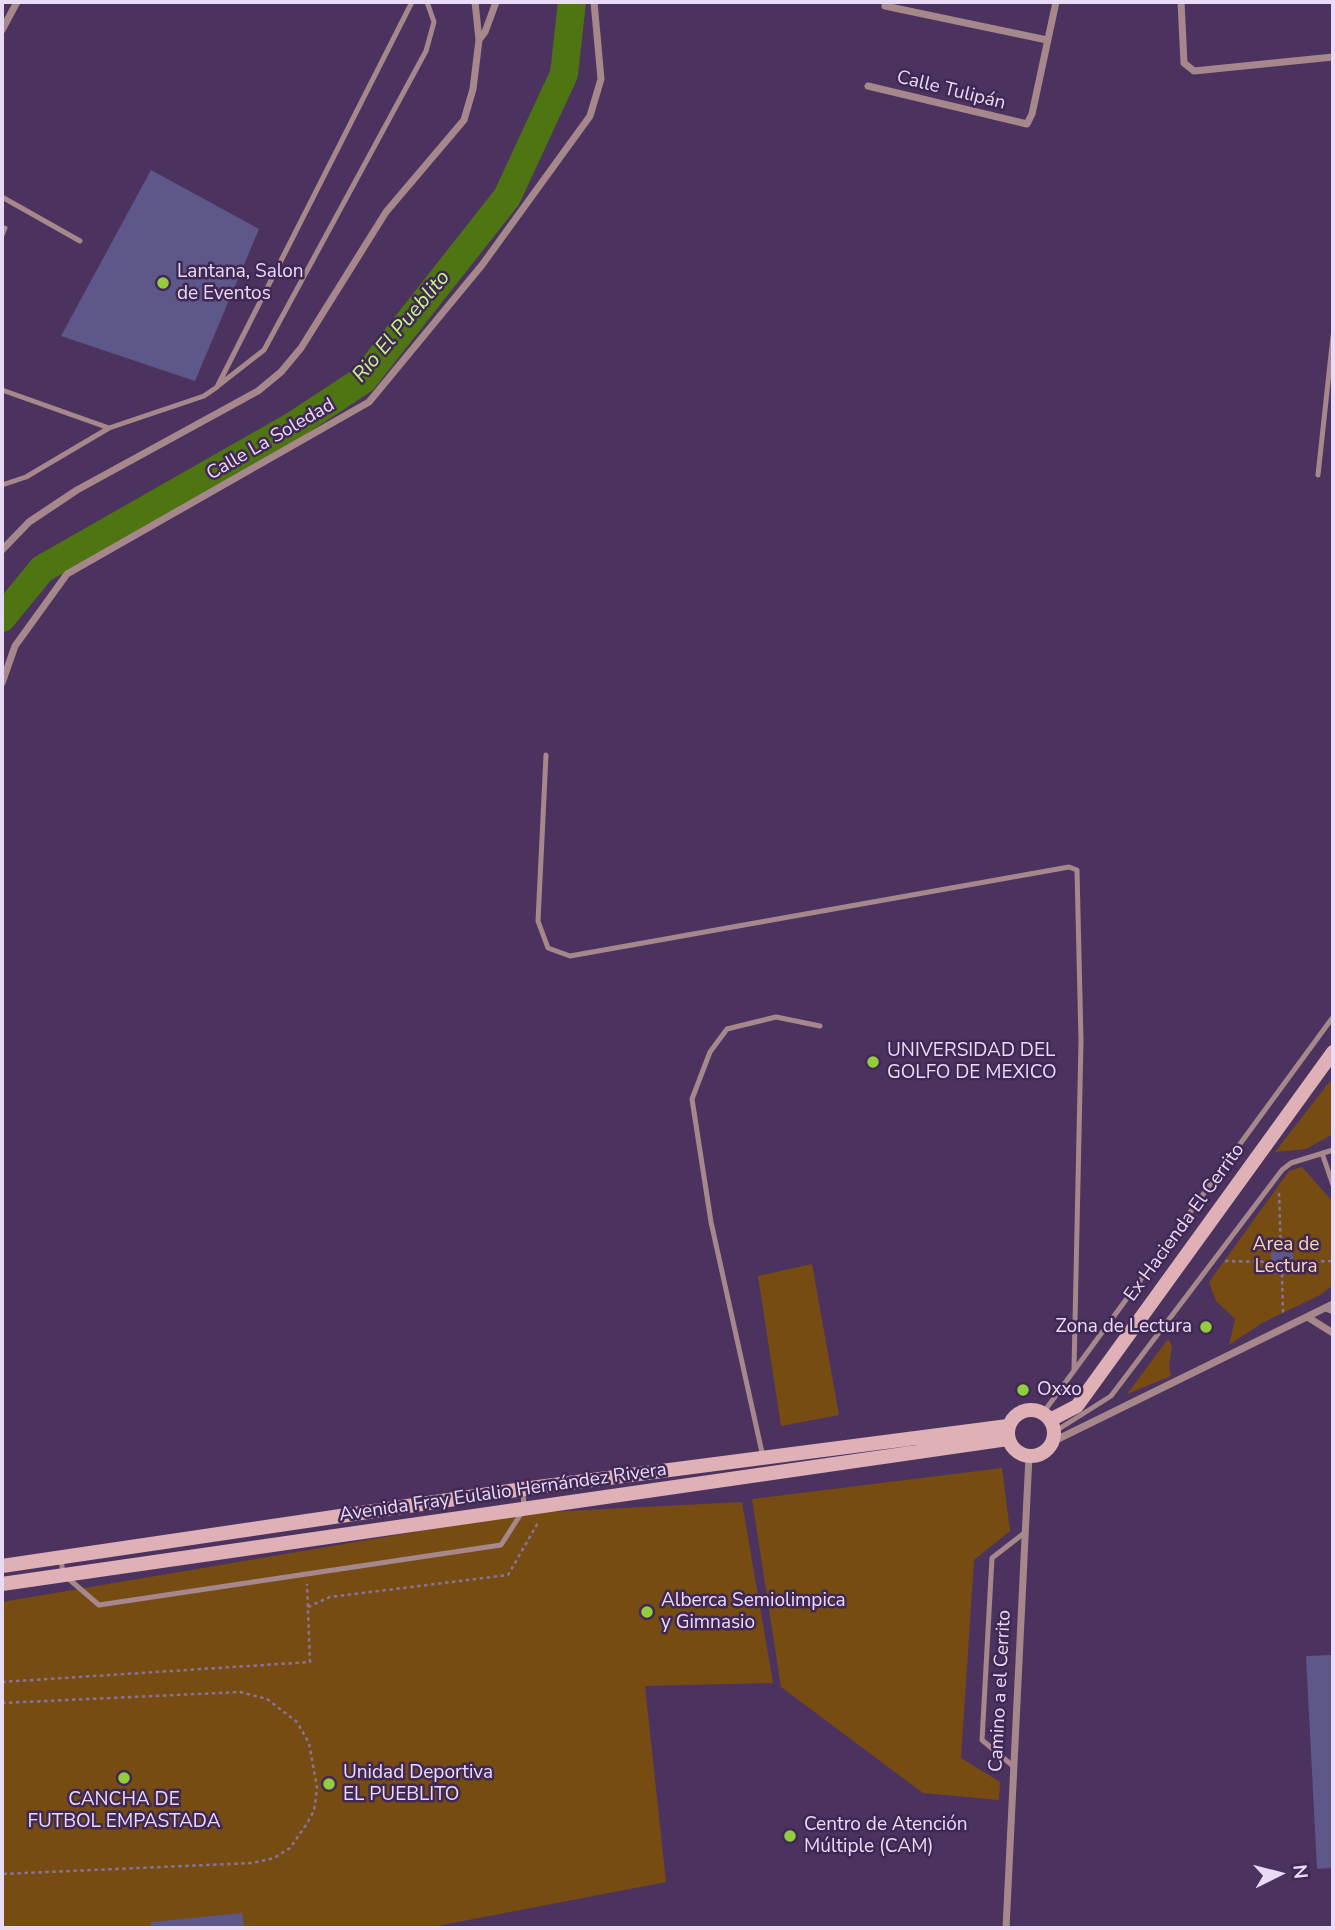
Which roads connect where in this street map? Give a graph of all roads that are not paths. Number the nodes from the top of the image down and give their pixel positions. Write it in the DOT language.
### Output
graph roads {
  1 [pos="17,2"];
  2 [pos="412,2"];
  3 [pos="427,2"];
  4 [pos="475,2"];
  5 [pos="496,2"];
  6 [pos="594,2"];
  7 [pos="1056,2"];
  8 [pos="1181,2"];
  9 [pos="885,6"];
  10 [pos="2,30"];
  11 [pos="479,40"];
  12 [pos="1047,40"];
  13 [pos="1333,57"];
  14 [pos="868,86"];
  15 [pos="2,197"];
  16 [pos="5,228"];
  17 [pos="2,235"];
  18 [pos="79,241"];
  19 [pos="1333,336"];
  20 [pos="217,387"];
  21 [pos="2,390"];
  22 [pos="109,428"];
  23 [pos="1318,475"];
  24 [pos="2,485"];
  25 [pos="2,550"];
  26 [pos="2,683"];
  27 [pos="546,755"];
  28 [pos="1333,1017"];
  29 [pos="820,1026"];
  30 [pos="1333,1052"];
  31 [pos="1333,1150"];
  32 [pos="1322,1153"];
  33 [pos="1333,1185"];
  34 [pos="1333,1304"];
  35 [pos="1330,1310"];
  36 [pos="1309,1318"];
  37 [pos="1333,1333"];
  38 [pos="1074,1369"];
  39 [pos="1050,1427"];
  40 [pos="1008,1433"];
  41 [pos="1029,1456"];
  42 [pos="763,1457"];
  43 [pos="523,1489"];
  44 [pos="524,1509"];
  45 [pos="1023,1534"];
  46 [pos="60,1556"];
  47 [pos="2,1566"];
  48 [pos="64,1574"];
  49 [pos="2,1584"];
  50 [pos="1013,1766"];
  51 [pos="1006,1928"];
  1 -- 10 [label="street"];
  2 -- 20 [label="lane"];
  3 -- 20 [label="lane"];
  4 -- 11 [label="street"];
  5 -- 11 [label="street"];
  6 -- 26 [label="street, Calle La Soledad"];
  7 -- 12 [label="street, Calle Tulipán"];
  8 -- 13 [label="street"];
  9 -- 12 [label="street"];
  11 -- 25 [label="street"];
  12 -- 14 [label="street, Calle Tulipán"];
  15 -- 18 [label="lane"];
  16 -- 17 [label="lane"];
  19 -- 23 [label="lane"];
  20 -- 22 [label="lane"];
  21 -- 22 [label="lane"];
  22 -- 24 [label="lane"];
  27 -- 38 [label="lane"];
  28 -- 38 [label="lane"];
  29 -- 42 [label="lane"];
  30 -- 39 [label="street, Ex Hacienda El Cerrito"];
  31 -- 32 [label="lane"];
  32 -- 33 [label="lane"];
  32 -- 39 [label="lane"];
  34 -- 35 [label="street"];
  35 -- 36 [label="street"];
  36 -- 37 [label="street"];
  36 -- 39 [label="street"];
  38 -- 39 [label="lane"];
  39 -- 40 [label="street"];
  39 -- 41 [label="street"];
  40 -- 41 [label="street"];
  40 -- 42 [label="street, Avenida Fray Eulalio Hernández Rivera"];
  40 -- 44 [label="street, Avenida Fray Eulalio Hernández Rivera"];
  41 -- 45 [label="street, Camino a el Cerrito"];
  42 -- 43 [label="street, Avenida Fray Eulalio Hernández Rivera"];
  43 -- 44 [label="lane"];
  43 -- 46 [label="street, Avenida Fray Eulalio Hernández Rivera"];
  44 -- 48 [label="street, Avenida Fray Eulalio Hernández Rivera"];
  44 -- 48 [label="lane"];
  45 -- 50 [label="street, Camino a el Cerrito"];
  45 -- 50 [label="lane"];
  46 -- 47 [label="street, Avenida Fray Eulalio Hernández Rivera"];
  46 -- 48 [label="lane"];
  48 -- 49 [label="street, Avenida Fray Eulalio Hernández Rivera"];
  50 -- 51 [label="street, Camino a el Cerrito"];
}
